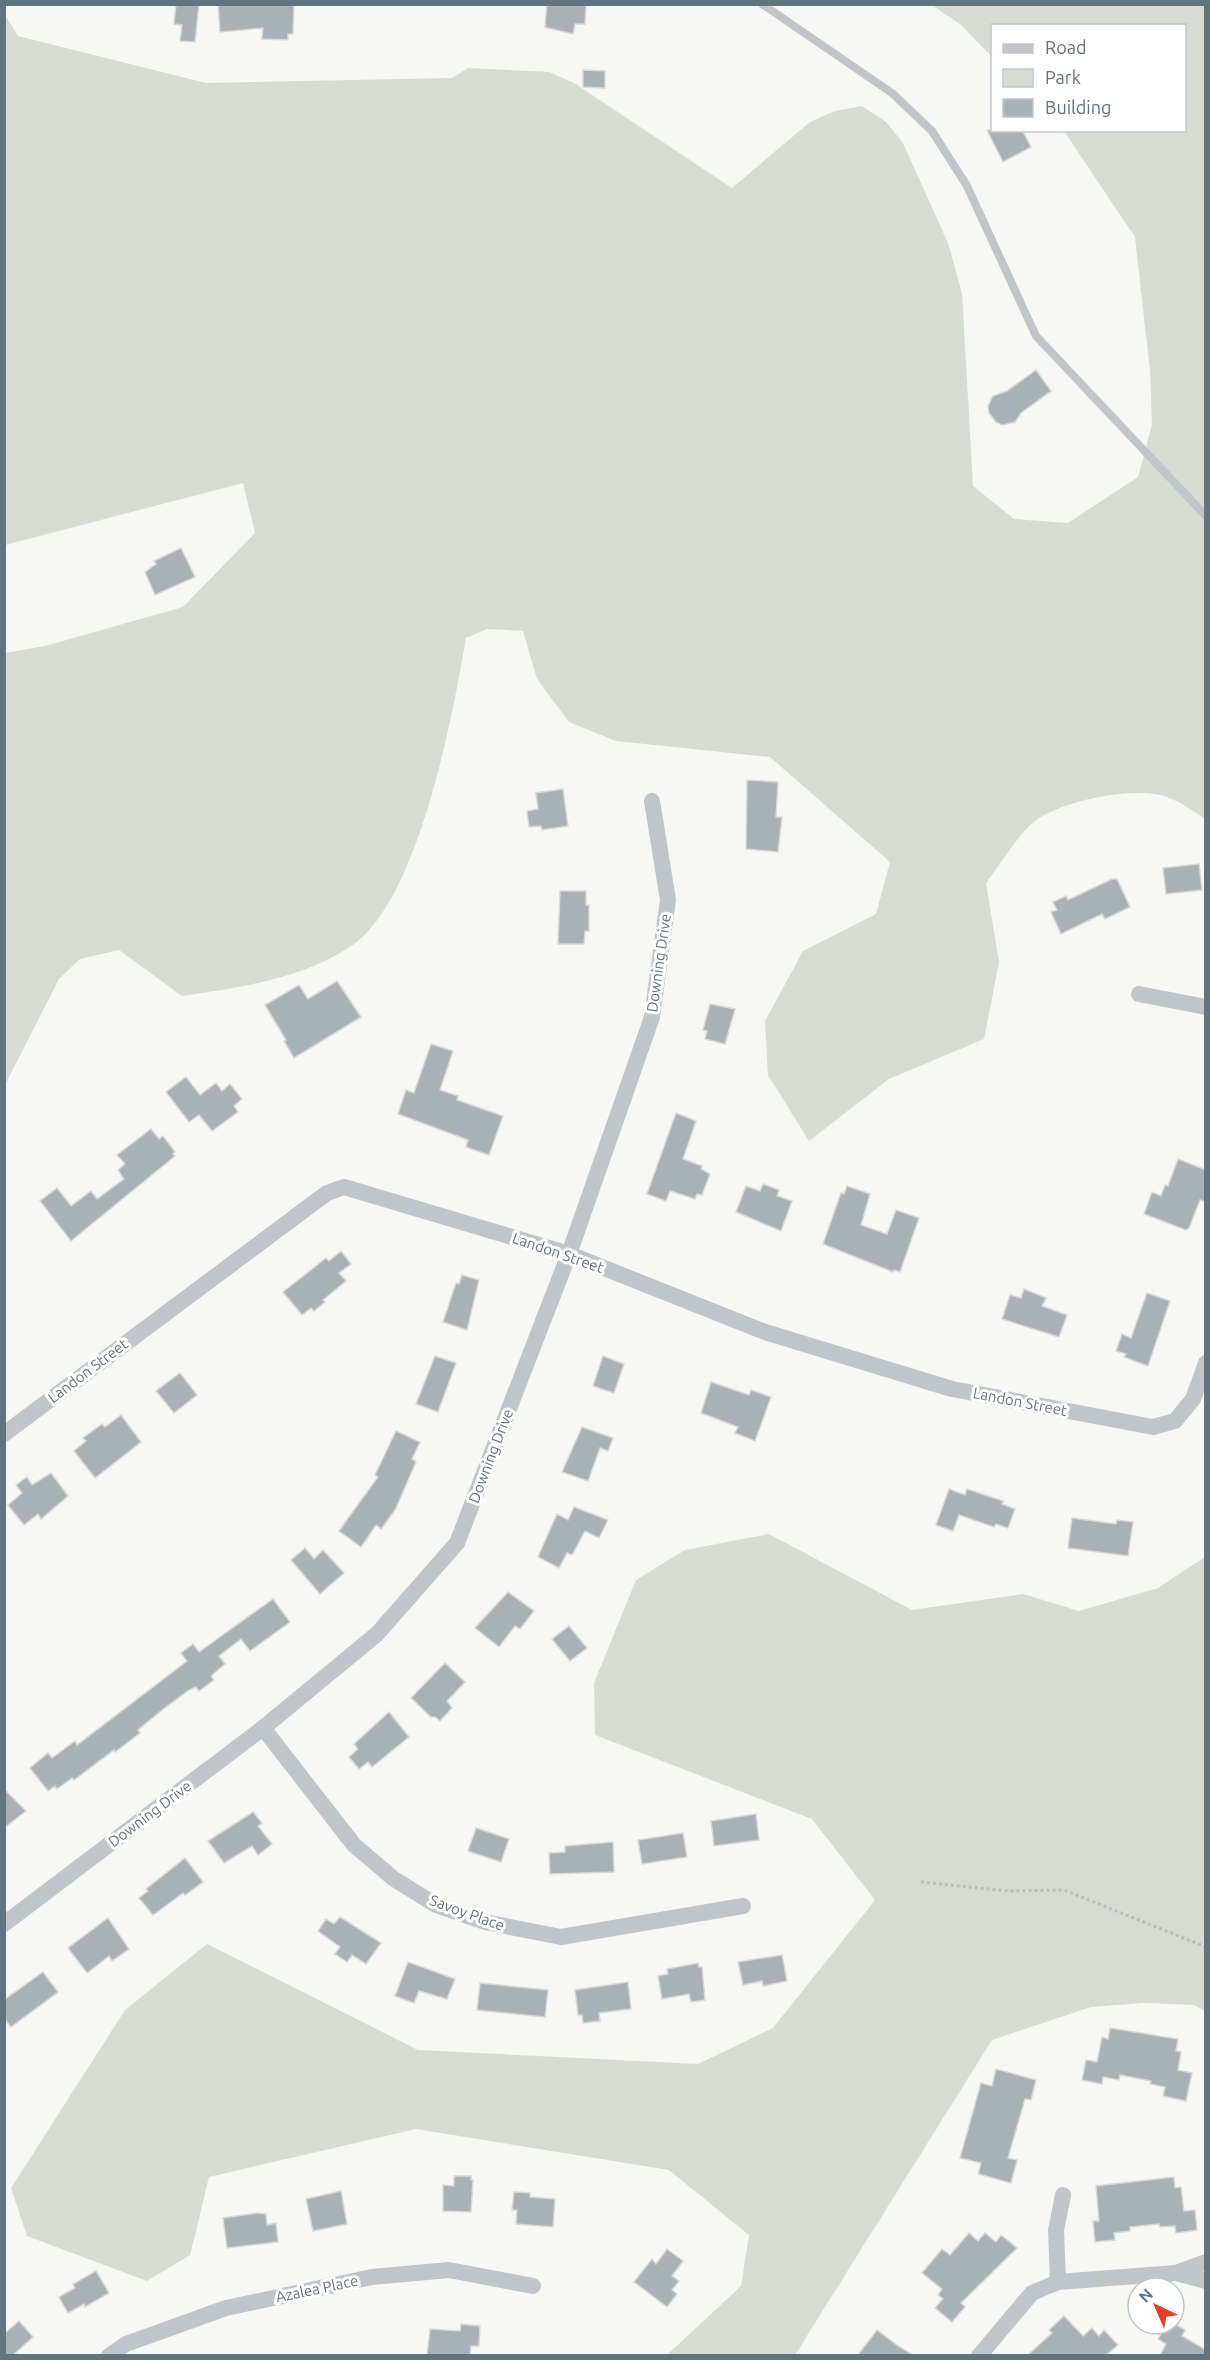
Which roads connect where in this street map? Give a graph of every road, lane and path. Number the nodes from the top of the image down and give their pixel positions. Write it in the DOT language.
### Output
graph roads {
  1 [pos="762,4"];
  2 [pos="1206,516"];
  3 [pos="652,801"];
  4 [pos="1139,994"];
  5 [pos="1206,1007"];
  6 [pos="569,1254"];
  7 [pos="1206,1364"];
  8 [pos="4,1434"];
  9 [pos="263,1728"];
  10 [pos="921,1882"];
  11 [pos="743,1906"];
  12 [pos="4,1924"];
  13 [pos="1206,1947"];
  14 [pos="1063,2195"];
  15 [pos="1206,2262"];
  16 [pos="1176,2273"];
  17 [pos="1206,2281"];
  18 [pos="1058,2283"];
  19 [pos="533,2286"];
  20 [pos="109,2355"];
  21 [pos="979,2355"];
  1 -- 2 [label="lane"];
  3 -- 6 [label="street, Downing Drive"];
  4 -- 5 [label="street"];
  6 -- 7 [label="street, Landon Street"];
  6 -- 8 [label="street, Landon Street"];
  6 -- 9 [label="street, Downing Drive"];
  9 -- 11 [label="street, Savoy Place"];
  9 -- 12 [label="street, Downing Drive"];
  10 -- 13 [label="path"];
  14 -- 18 [label="street"];
  15 -- 16 [label="street"];
  16 -- 17 [label="street"];
  16 -- 18 [label="street"];
  18 -- 21 [label="street"];
  19 -- 20 [label="street, Azalea Place"];
}
